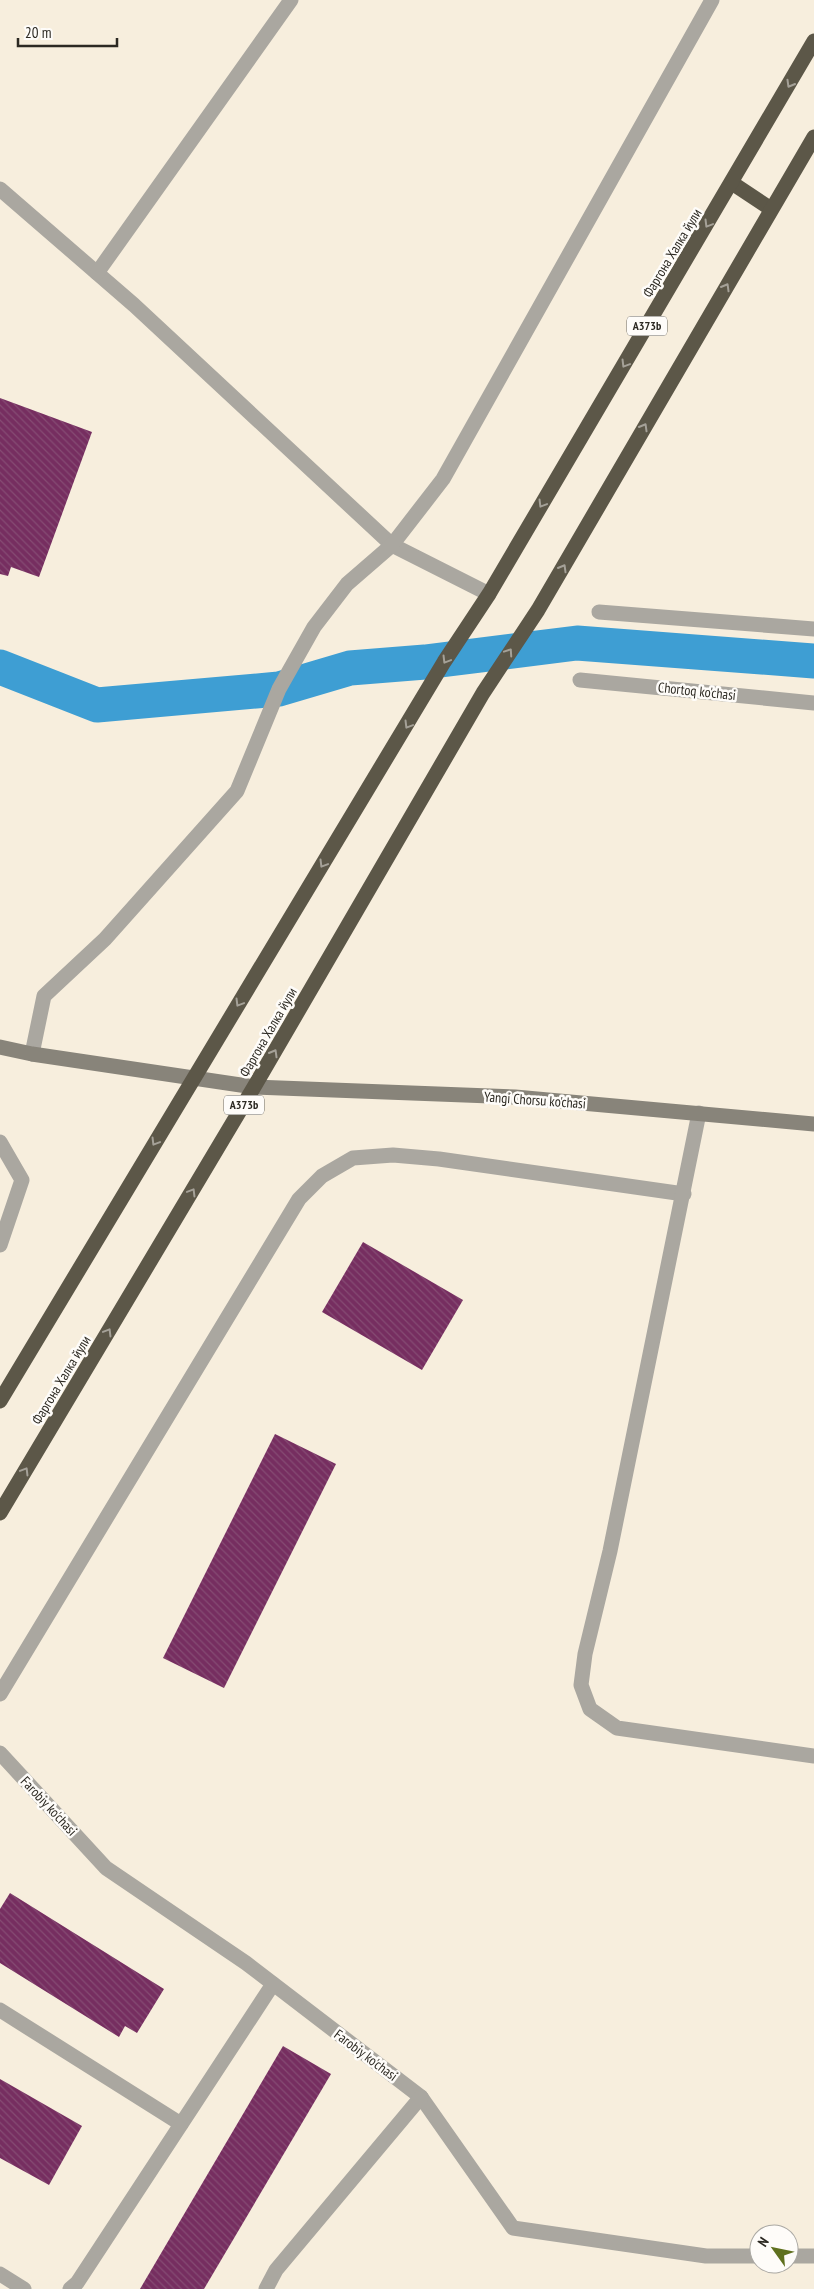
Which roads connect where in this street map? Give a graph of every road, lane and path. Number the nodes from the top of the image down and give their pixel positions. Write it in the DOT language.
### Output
graph roads {
  1 [pos="291,0"];
  2 [pos="712,0"];
  3 [pos="814,41"];
  4 [pos="814,137"];
  5 [pos="732,183"];
  6 [pos="0,189"];
  7 [pos="771,209"];
  8 [pos="97,273"];
  9 [pos="392,545"];
  10 [pos="489,594"];
  11 [pos="599,612"];
  12 [pos="814,629"];
  13 [pos="580,680"];
  14 [pos="814,703"];
  15 [pos="0,1047"];
  16 [pos="32,1054"];
  17 [pos="192,1079"];
  18 [pos="254,1087"];
  19 [pos="699,1113"];
  20 [pos="814,1124"];
  21 [pos="0,1142"];
  22 [pos="684,1194"];
  23 [pos="0,1244"];
  24 [pos="0,1401"];
  25 [pos="0,1513"];
  26 [pos="0,1694"];
  27 [pos="0,1753"];
  28 [pos="814,1756"];
  29 [pos="273,1984"];
  30 [pos="0,2010"];
  31 [pos="421,2097"];
  32 [pos="181,2124"];
  33 [pos="749,2256"];
  34 [pos="799,2256"];
  35 [pos="814,2256"];
  36 [pos="0,2274"];
  37 [pos="24,2289"];
  38 [pos="70,2289"];
  39 [pos="266,2289"];
  1 -- 8 [label="street"];
  2 -- 9 [label="street"];
  3 -- 5 [label="highway, Фаргона Халка йули / A373b, one-way"];
  4 -- 7 [label="highway, A373b"];
  5 -- 7 [label="highway"];
  5 -- 10 [label="highway, Фаргона Халка йули / A373b, one-way"];
  6 -- 8 [label="street"];
  18 -- 7 [label="highway, Фаргона Халка йули / A373b, one-way"];
  8 -- 9 [label="street"];
  9 -- 10 [label="street"];
  9 -- 16 [label="street"];
  10 -- 17 [label="highway, Фаргона Халка йули / A373b, one-way"];
  11 -- 12 [label="street"];
  13 -- 14 [label="street, Chortoq ko'chasi"];
  15 -- 16 [label="main road, Yangi Chorsu ko'chasi"];
  16 -- 17 [label="main road, Yangi Chorsu ko'chasi"];
  17 -- 18 [label="main road, Yangi Chorsu ko'chasi"];
  17 -- 24 [label="highway, A373b, one-way"];
  18 -- 19 [label="main road, Yangi Chorsu ko'chasi"];
  25 -- 18 [label="highway, Фаргона Халка йули / A373b, one-way"];
  19 -- 20 [label="main road, Yangi Chorsu ko'chasi"];
  19 -- 22 [label="street"];
  21 -- 23 [label="street"];
  22 -- 26 [label="street"];
  22 -- 28 [label="street"];
  27 -- 29 [label="street, Farobiy ko'chasi"];
  29 -- 31 [label="street, Farobiy ko'chasi"];
  29 -- 32 [label="street"];
  30 -- 32 [label="street"];
  31 -- 33 [label="street, Farobiy ko'chasi"];
  31 -- 39 [label="street"];
  32 -- 38 [label="street"];
  34 -- 35 [label="street"];
  36 -- 37 [label="street"];
}
